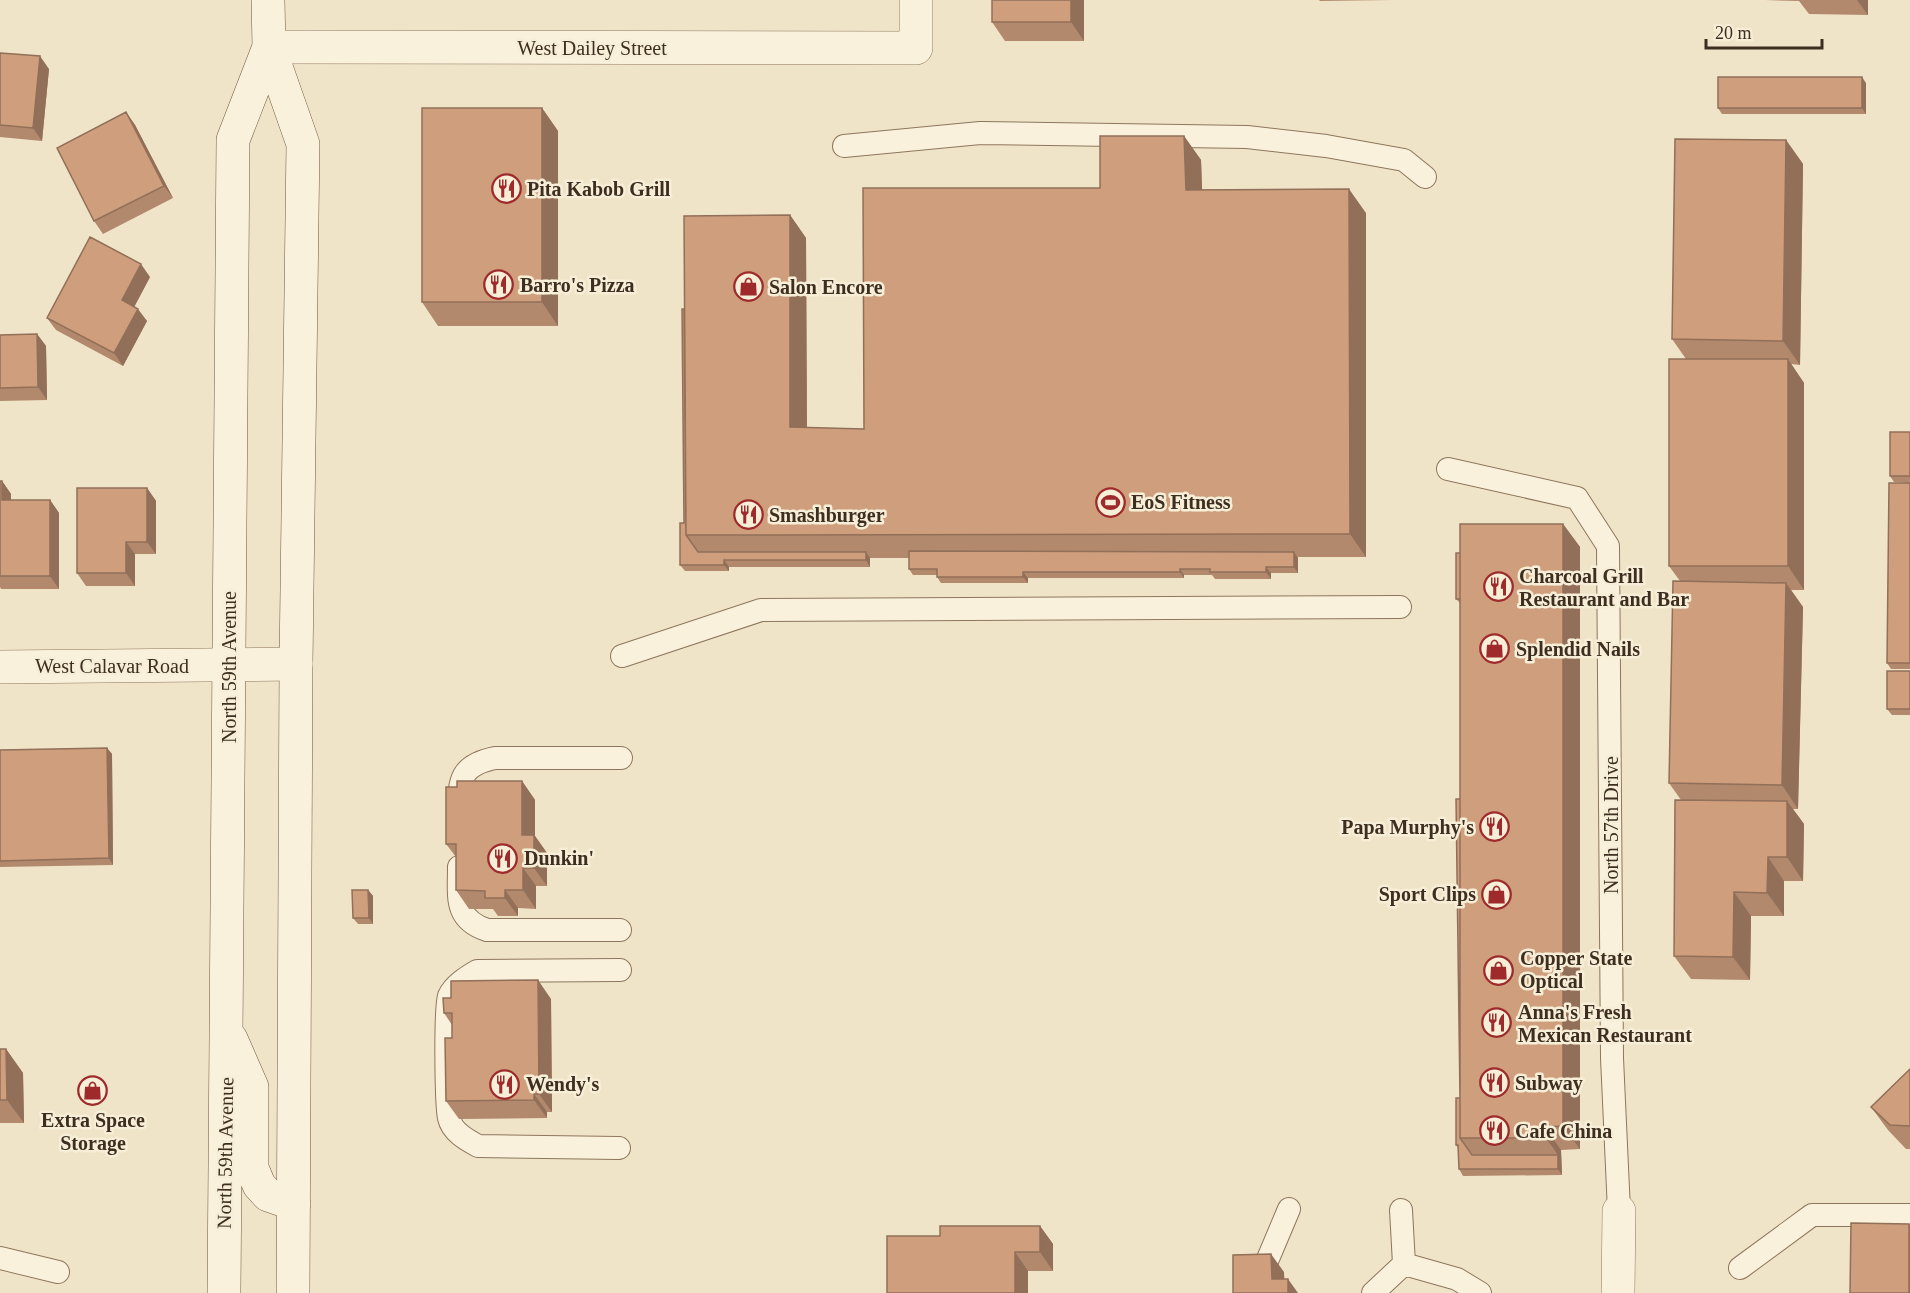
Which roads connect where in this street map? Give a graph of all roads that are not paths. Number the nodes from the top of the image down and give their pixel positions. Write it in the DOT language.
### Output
graph roads {
  1 [pos="268,0"];
  2 [pos="916,0"];
  3 [pos="269,47"];
  4 [pos="844,146"];
  5 [pos="1425,177"];
  6 [pos="1448,469"];
  7 [pos="1400,607"];
  8 [pos="622,656"];
  9 [pos="296,664"];
  10 [pos="229,665"];
  11 [pos="0,667"];
  12 [pos="621,758"];
  13 [pos="621,930"];
  14 [pos="621,970"];
  15 [pos="227,1029"];
  16 [pos="619,1148"];
  17 [pos="294,1204"];
  18 [pos="1289,1209"];
  19 [pos="1401,1210"];
  20 [pos="1619,1211"];
  21 [pos="1910,1215"];
  22 [pos="0,1258"];
  23 [pos="1404,1264"];
  24 [pos="1740,1268"];
  25 [pos="58,1272"];
  26 [pos="1262,1273"];
  27 [pos="1458,1286"];
  28 [pos="224,1293"];
  29 [pos="293,1293"];
  30 [pos="1373,1293"];
  31 [pos="1480,1293"];
  32 [pos="1618,1293"];
  1 -- 3 [label="main road, North 59th Avenue"];
  2 -- 3 [label="main road, West Dailey Street"];
  3 -- 9 [label="main road, North 59th Avenue"];
  3 -- 10 [label="main road, North 59th Avenue"];
  4 -- 5 [label="lane"];
  6 -- 20 [label="lane, North 57th Drive"];
  7 -- 8 [label="lane"];
  9 -- 10 [label="main road, West Calavar Road"];
  9 -- 17 [label="main road, North 59th Avenue"];
  10 -- 11 [label="main road, West Calavar Road"];
  10 -- 15 [label="main road, North 59th Avenue"];
  12 -- 13 [label="lane"];
  14 -- 16 [label="lane"];
  15 -- 17 [label="main road"];
  15 -- 28 [label="main road, North 59th Avenue"];
  17 -- 29 [label="main road, North 59th Avenue"];
  18 -- 26 [label="lane"];
  19 -- 23 [label="lane"];
  20 -- 32 [label="main road, North 57th Drive"];
  21 -- 24 [label="lane"];
  22 -- 25 [label="lane"];
  23 -- 27 [label="lane"];
  23 -- 30 [label="lane"];
  27 -- 31 [label="lane"];
}
